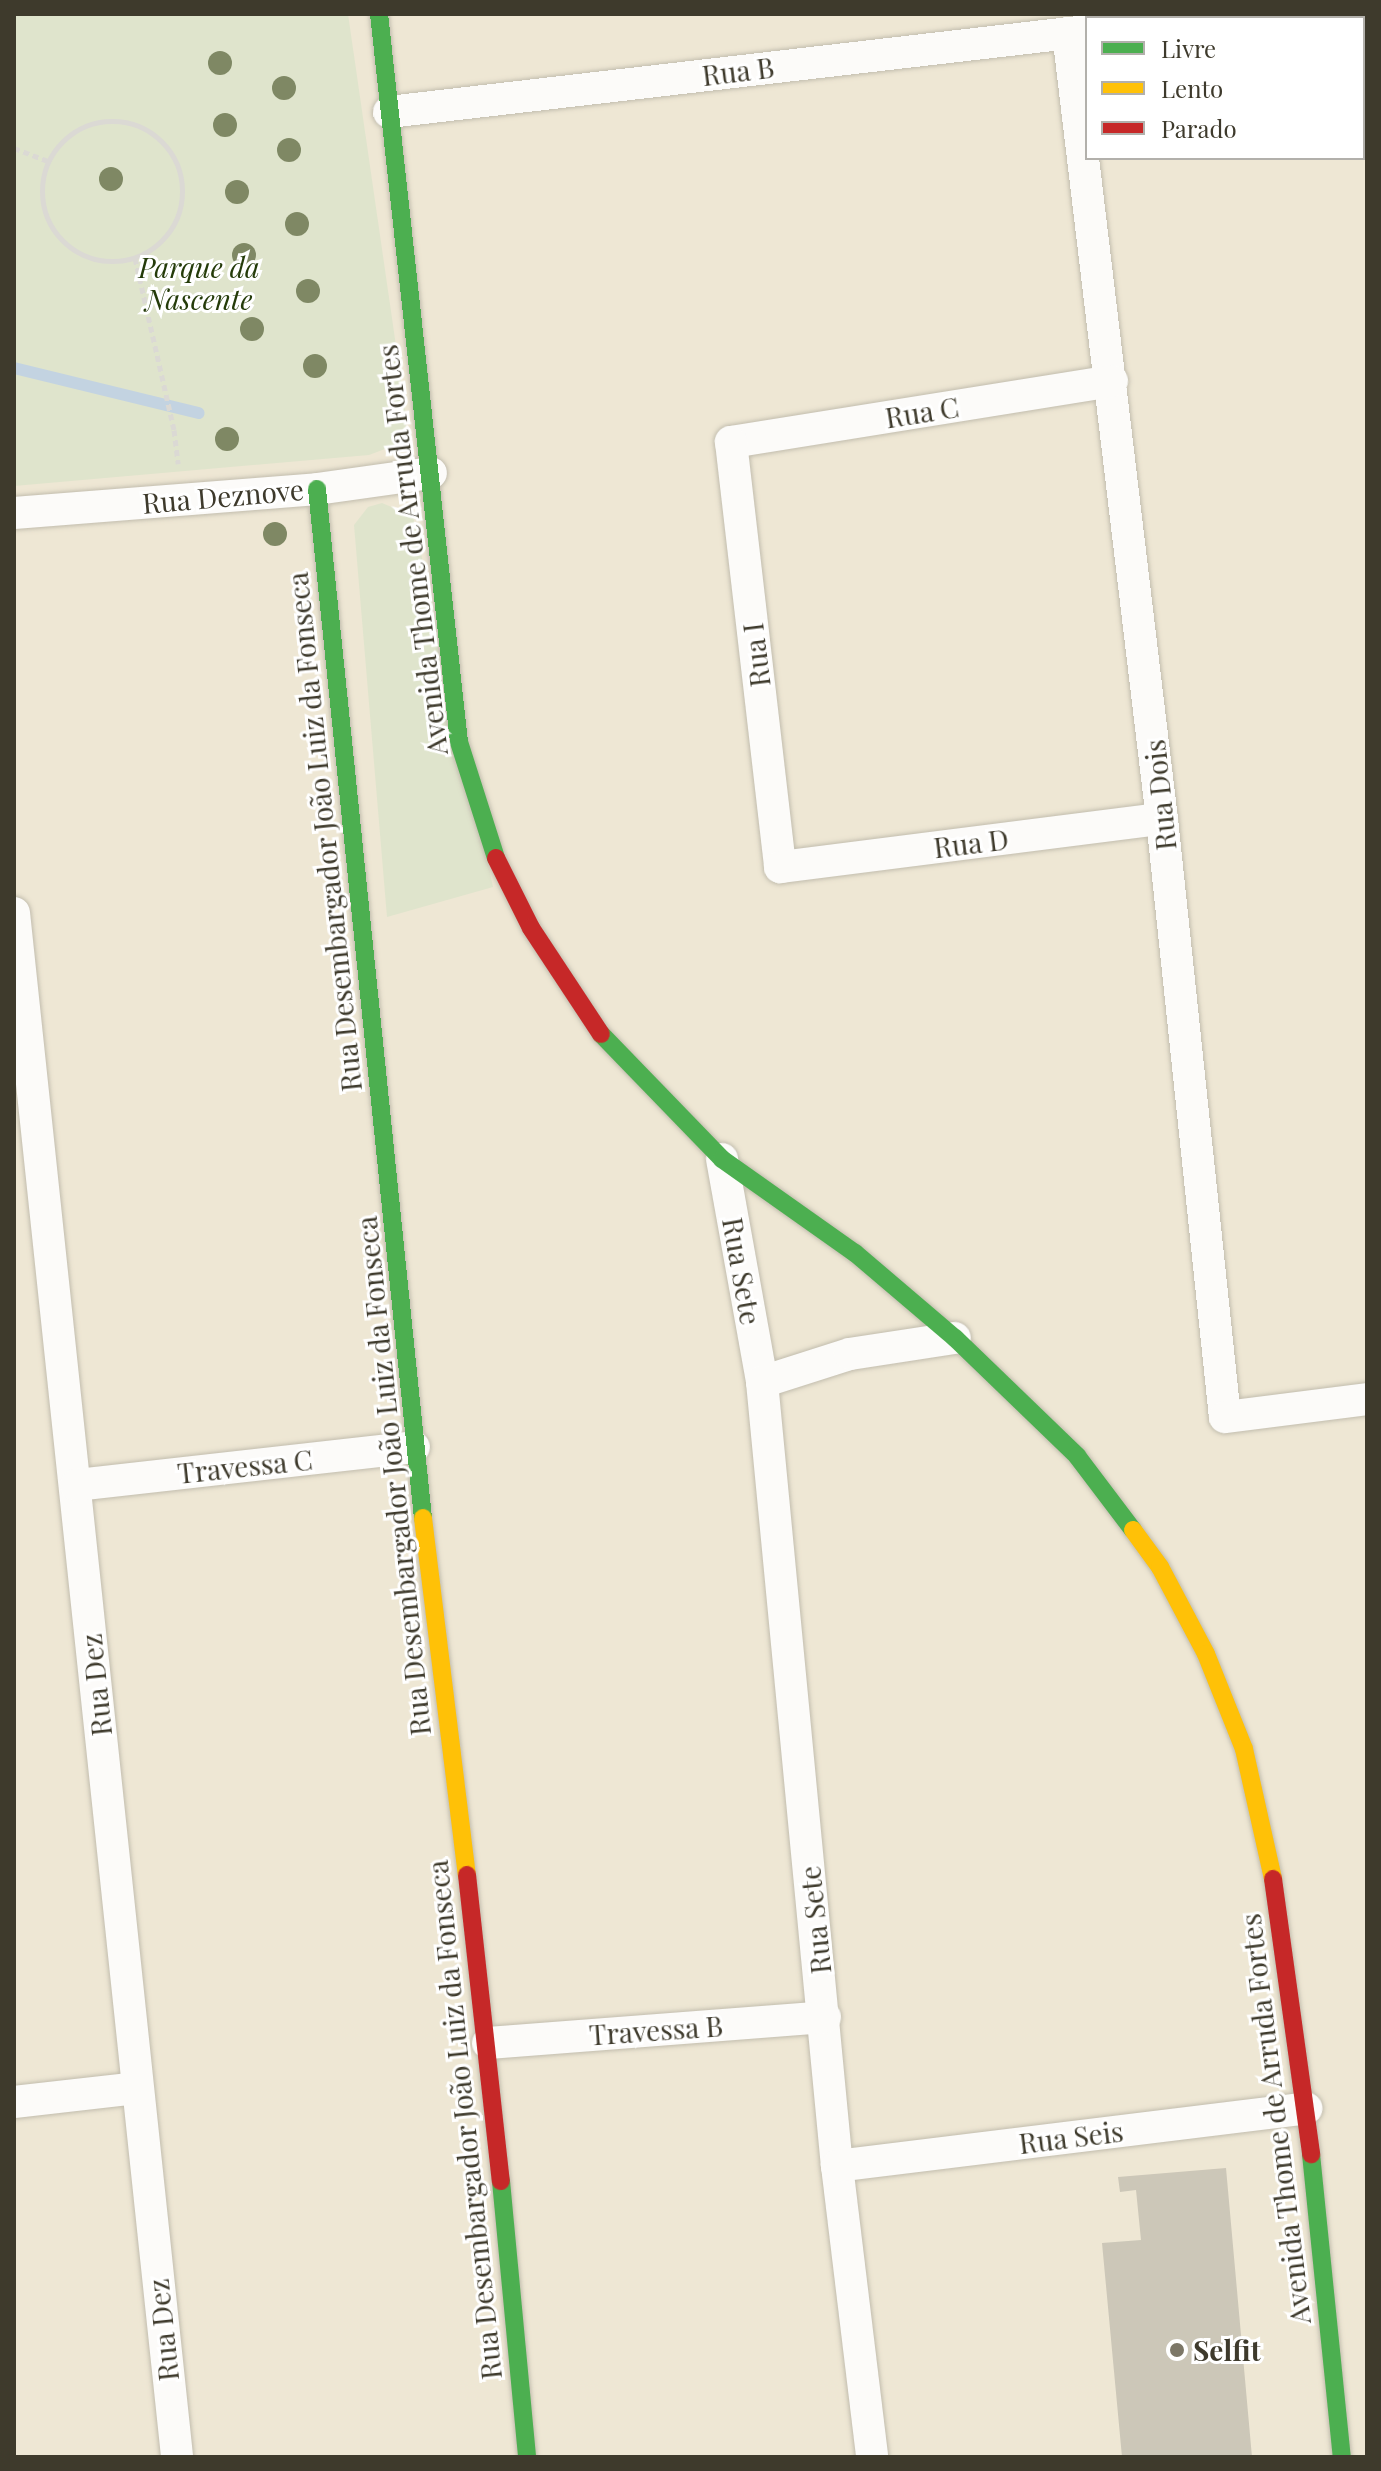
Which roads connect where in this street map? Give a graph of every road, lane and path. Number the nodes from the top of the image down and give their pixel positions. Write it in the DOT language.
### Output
graph roads {
  1 [pos="379,14"];
  2 [pos="1257,14"];
  3 [pos="1236,16"];
  4 [pos="1077,32"];
  5 [pos="389,112"];
  6 [pos="1085,112"];
  7 [pos="14,148"];
  8 [pos="1090,160"];
  9 [pos="48,161"];
  10 [pos="135,258"];
  11 [pos="1112,381"];
  12 [pos="174,430"];
  13 [pos="731,442"];
  14 [pos="431,473"];
  15 [pos="317,489"];
  16 [pos="14,513"];
  17 [pos="1162,819"];
  18 [pos="780,867"];
  19 [pos="14,913"];
  20 [pos="22,1050"];
  21 [pos="722,1159"];
  22 [pos="955,1338"];
  23 [pos="762,1382"];
  24 [pos="1367,1399"];
  25 [pos="414,1447"];
  26 [pos="76,1485"];
  27 [pos="825,2017"];
  28 [pos="488,2043"];
  29 [pos="136,2088"];
  30 [pos="14,2102"];
  31 [pos="1306,2108"];
  32 [pos="837,2166"];
  33 [pos="177,2457"];
  34 [pos="527,2457"];
  35 [pos="872,2457"];
  36 [pos="1342,2457"];
  1 -- 5 [label="main road, Avenida Thome de Arruda Fortes"];
  2 -- 3 [label="street"];
  4 -- 5 [label="street, Rua B"];
  4 -- 6 [label="street, Rua Dois"];
  5 -- 14 [label="main road, Avenida Thome de Arruda Fortes"];
  7 -- 9 [label="path"];
  8 -- 11 [label="street, Rua Dois"];
  9 -- 10 [label="path"];
  9 -- 10 [label="path"];
  10 -- 12 [label="path"];
  11 -- 13 [label="street, Rua C"];
  11 -- 17 [label="street, Rua Dois"];
  13 -- 18 [label="street, Rua I"];
  14 -- 15 [label="street, Rua Deznove"];
  14 -- 21 [label="main road, Avenida Thome de Arruda Fortes"];
  15 -- 16 [label="street, Rua Deznove"];
  15 -- 25 [label="main road, Rua Desembargador João Luiz da Fonseca"];
  17 -- 18 [label="street, Rua D"];
  17 -- 24 [label="street, Rua Dois"];
  19 -- 20 [label="street, Rua Dez"];
  20 -- 26 [label="street, Rua Dez"];
  21 -- 22 [label="main road, Avenida Thome de Arruda Fortes"];
  21 -- 23 [label="street, Rua Sete"];
  22 -- 23 [label="street"];
  22 -- 31 [label="main road, Avenida Thome de Arruda Fortes"];
  23 -- 27 [label="street, Rua Sete"];
  25 -- 26 [label="street, Travessa C"];
  25 -- 28 [label="main road, Rua Desembargador João Luiz da Fonseca"];
  26 -- 29 [label="street, Rua Dez"];
  27 -- 28 [label="street, Travessa B"];
  27 -- 32 [label="street, Rua Sete"];
  28 -- 34 [label="main road, Rua Desembargador João Luiz da Fonseca"];
  29 -- 30 [label="street"];
  29 -- 33 [label="street, Rua Dez"];
  31 -- 32 [label="street, Rua Seis"];
  31 -- 36 [label="main road, Avenida Thome de Arruda Fortes"];
  32 -- 35 [label="street, Rua Sete"];
}
